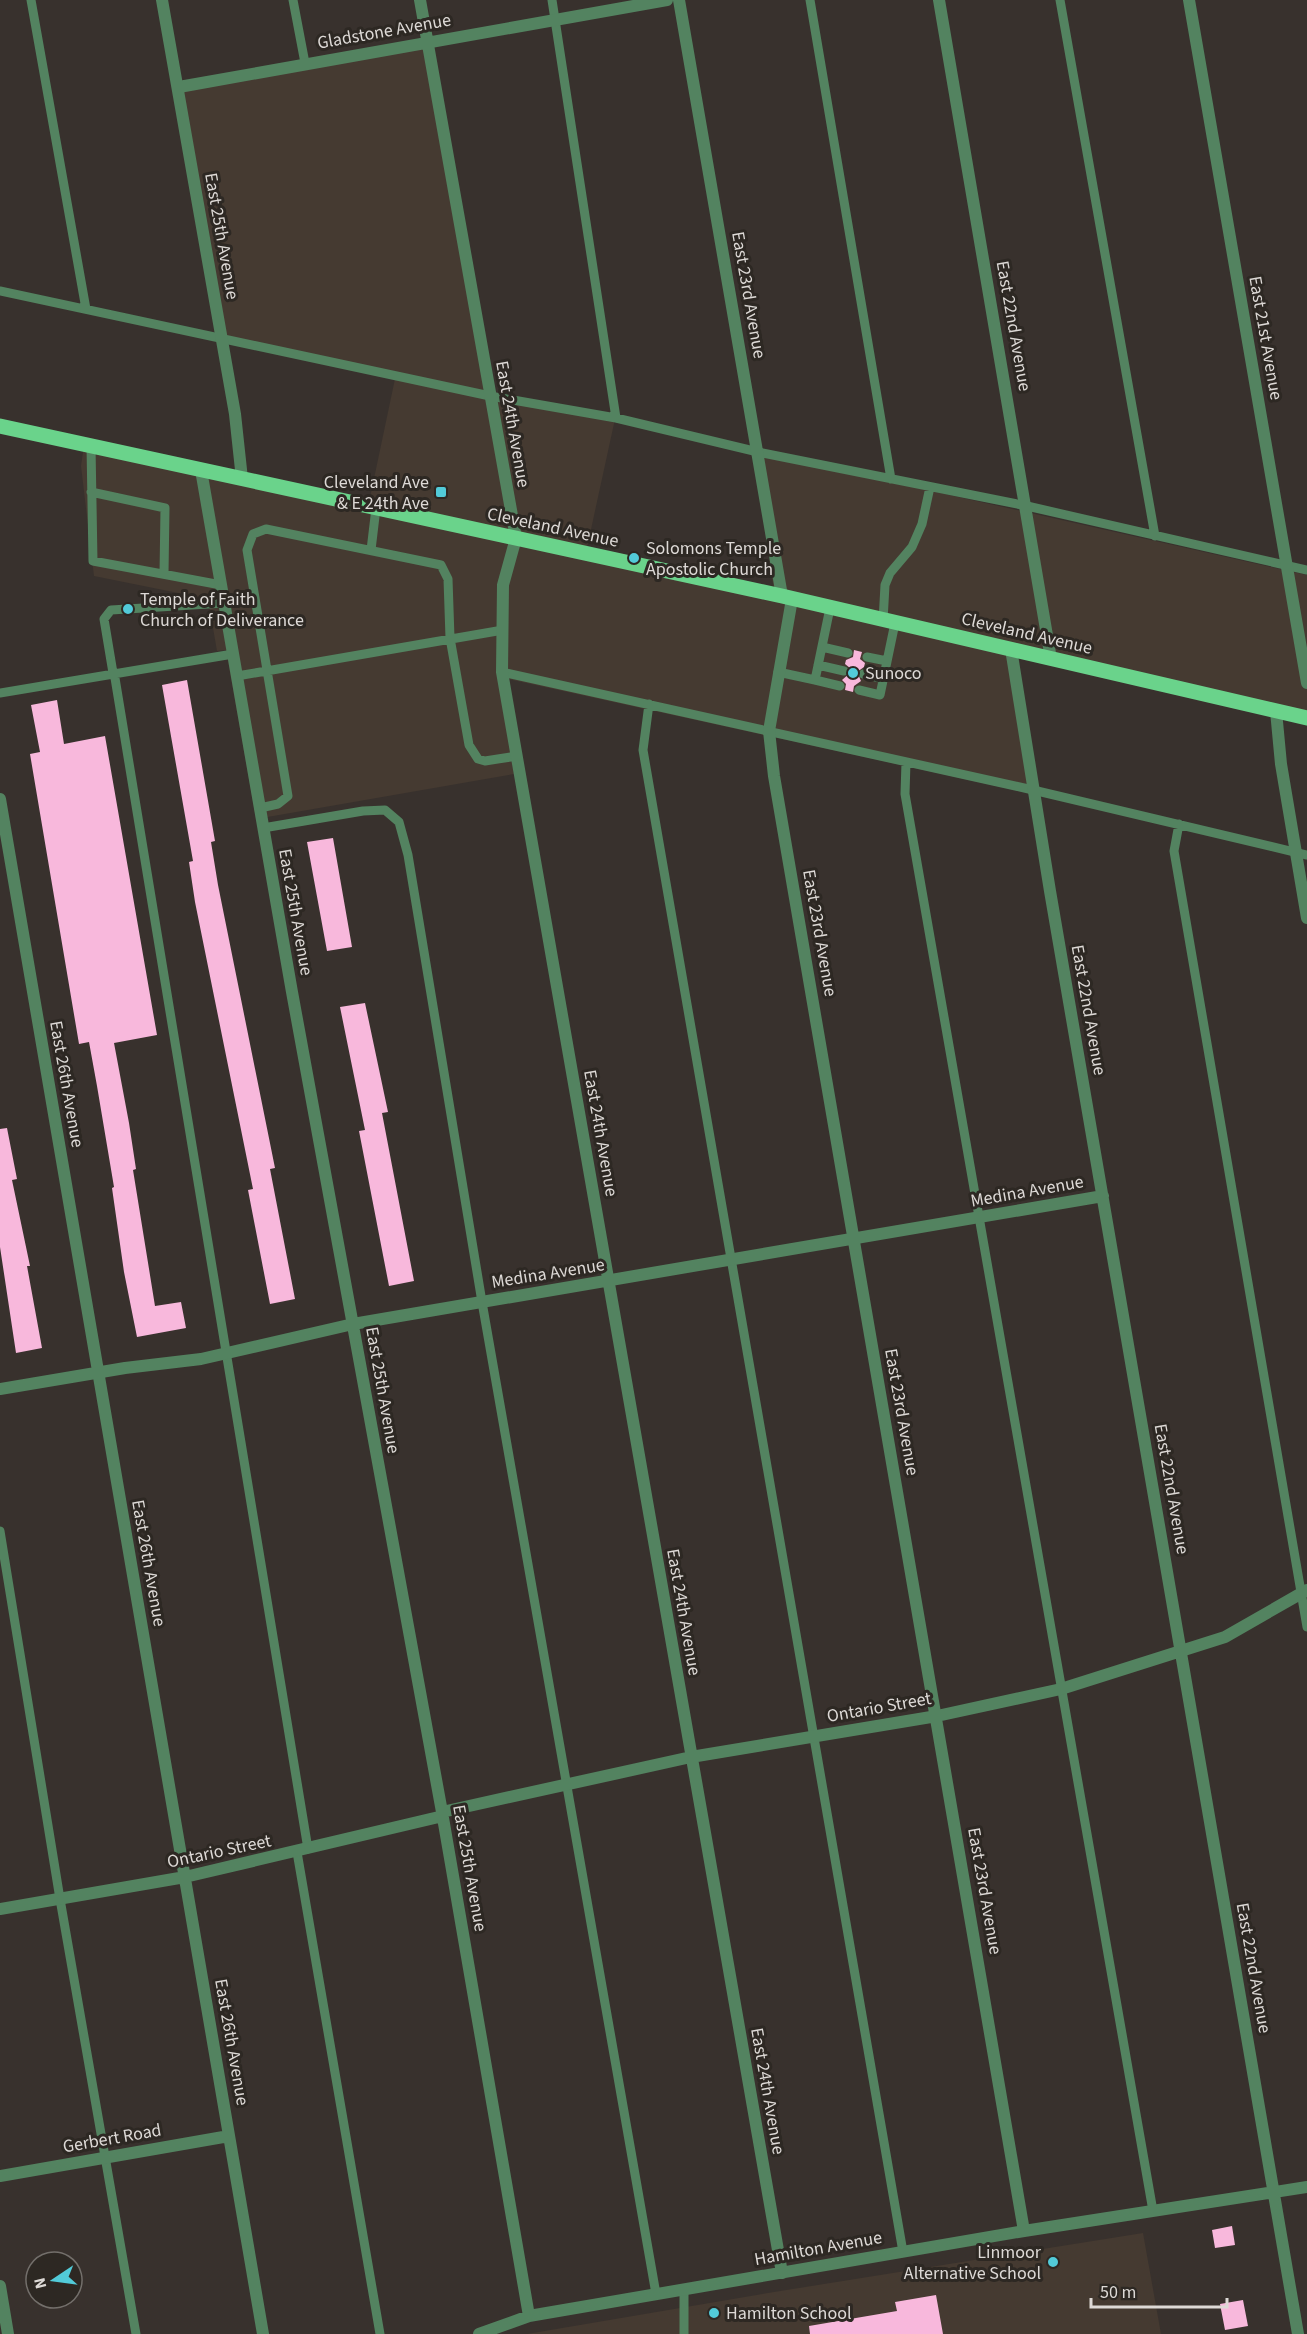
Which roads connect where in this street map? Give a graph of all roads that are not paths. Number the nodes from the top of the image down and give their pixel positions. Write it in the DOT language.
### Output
graph roads {
  1 [pos="31,0"];
  2 [pos="162,0"];
  3 [pos="293,0"];
  4 [pos="420,0"];
  5 [pos="552,0"];
  6 [pos="667,0"];
  7 [pos="679,0"];
  8 [pos="810,0"];
  9 [pos="939,0"];
  10 [pos="1060,0"];
  11 [pos="1189,0"];
  12 [pos="555,20"];
  13 [pos="428,42"];
  14 [pos="304,63"];
  15 [pos="179,87"];
  16 [pos="0,291"];
  17 [pos="86,309"];
  18 [pos="221,336"];
  19 [pos="490,396"];
  20 [pos="616,418"];
  21 [pos="0,426"];
  22 [pos="91,446"];
  23 [pos="758,452"];
  24 [pos="201,470"];
  25 [pos="242,479"];
  26 [pos="891,479"];
  27 [pos="930,487"];
  28 [pos="91,492"];
  29 [pos="1027,506"];
  30 [pos="376,508"];
  31 [pos="1155,536"];
  32 [pos="516,538"];
  33 [pos="371,550"];
  34 [pos="1287,566"];
  35 [pos="1307,570"];
  36 [pos="164,573"];
  37 [pos="220,585"];
  38 [pos="787,597"];
  39 [pos="224,603"];
  40 [pos="830,608"];
  41 [pos="889,622"];
  42 [pos="503,630"];
  43 [pos="450,638"];
  44 [pos="822,647"];
  45 [pos="1304,648"];
  46 [pos="1011,650"];
  47 [pos="848,653"];
  48 [pos="233,654"];
  49 [pos="867,657"];
  50 [pos="1051,659"];
  51 [pos="887,661"];
  52 [pos="818,665"];
  53 [pos="267,670"];
  54 [pos="844,671"];
  55 [pos="502,672"];
  56 [pos="778,672"];
  57 [pos="114,673"];
  58 [pos="863,674"];
  59 [pos="237,676"];
  60 [pos="883,679"];
  61 [pos="815,680"];
  62 [pos="1307,683"];
  63 [pos="840,686"];
  64 [pos="859,690"];
  65 [pos="0,693"];
  66 [pos="649,704"];
  67 [pos="1276,711"];
  68 [pos="1307,718"];
  69 [pos="770,731"];
  70 [pos="517,756"];
  71 [pos="906,762"];
  72 [pos="1033,790"];
  73 [pos="0,799"];
  74 [pos="260,808"];
  75 [pos="1179,824"];
  76 [pos="263,828"];
  77 [pos="1301,854"];
  78 [pos="5,861"];
  79 [pos="1307,918"];
  80 [pos="1103,1196"];
  81 [pos="981,1217"];
  82 [pos="855,1238"];
  83 [pos="731,1259"];
  84 [pos="609,1282"];
  85 [pos="482,1302"];
  86 [pos="353,1324"];
  87 [pos="228,1353"];
  88 [pos="98,1372"];
  89 [pos="0,1389"];
  90 [pos="0,1531"];
  91 [pos="1304,1592"];
  92 [pos="1307,1627"];
  93 [pos="1182,1652"];
  94 [pos="1060,1689"];
  95 [pos="937,1716"];
  96 [pos="815,1737"];
  97 [pos="691,1757"];
  98 [pos="566,1784"];
  99 [pos="443,1814"];
  100 [pos="303,1851"];
  101 [pos="185,1877"];
  102 [pos="60,1899"];
  103 [pos="0,1909"];
  104 [pos="229,2136"];
  105 [pos="107,2157"];
  106 [pos="0,2176"];
  107 [pos="1307,2187"];
  108 [pos="1274,2192"];
  109 [pos="1153,2211"];
  110 [pos="1024,2231"];
  111 [pos="903,2252"];
  112 [pos="782,2272"];
  113 [pos="0,2286"];
  114 [pos="684,2290"];
  115 [pos="656,2294"];
  116 [pos="529,2316"];
  117 [pos="8,2334"];
  118 [pos="136,2334"];
  119 [pos="263,2334"];
  120 [pos="380,2334"];
  121 [pos="479,2334"];
  122 [pos="684,2334"];
  123 [pos="1298,2334"];
  1 -- 17 [label="lane"];
  2 -- 15 [label="street, East 25th Avenue"];
  3 -- 14 [label="lane"];
  4 -- 13 [label="street, East 24th Avenue"];
  5 -- 12 [label="lane"];
  6 -- 12 [label="street, Gladstone Avenue"];
  7 -- 23 [label="street, East 23rd Avenue"];
  8 -- 26 [label="lane"];
  9 -- 29 [label="street, East 22nd Avenue"];
  10 -- 31 [label="lane"];
  11 -- 34 [label="street, East 21st Avenue"];
  12 -- 13 [label="street, Gladstone Avenue"];
  12 -- 20 [label="lane"];
  13 -- 14 [label="street, Gladstone Avenue"];
  13 -- 19 [label="street, East 24th Avenue"];
  14 -- 15 [label="street, Gladstone Avenue"];
  15 -- 18 [label="street, East 25th Avenue"];
  16 -- 17 [label="lane"];
  17 -- 18 [label="lane"];
  18 -- 19 [label="lane"];
  18 -- 25 [label="street, East 25th Avenue"];
  19 -- 20 [label="lane"];
  19 -- 32 [label="street, East 24th Avenue"];
  20 -- 23 [label="lane"];
  21 -- 22 [label="main road, Cleveland Avenue"];
  22 -- 24 [label="main road, Cleveland Avenue"];
  22 -- 28 [label="lane"];
  23 -- 26 [label="lane"];
  23 -- 38 [label="street, East 23rd Avenue"];
  24 -- 25 [label="main road, Cleveland Avenue"];
  24 -- 37 [label="street, East 25th Avenue"];
  25 -- 30 [label="main road, Cleveland Avenue"];
  26 -- 27 [label="lane"];
  27 -- 29 [label="lane"];
  27 -- 41 [label="lane"];
  28 -- 36 [label="lane"];
  28 -- 36 [label="lane"];
  29 -- 31 [label="lane"];
  29 -- 50 [label="street, East 22nd Avenue"];
  30 -- 32 [label="main road, Cleveland Avenue"];
  30 -- 33 [label="lane"];
  31 -- 34 [label="lane"];
  32 -- 38 [label="main road, Cleveland Avenue"];
  32 -- 42 [label="street, East 24th Avenue"];
  33 -- 43 [label="lane"];
  33 -- 53 [label="lane"];
  34 -- 35 [label="lane"];
  34 -- 45 [label="street, East 21st Avenue"];
  36 -- 37 [label="lane"];
  37 -- 39 [label="street, East 25th Avenue"];
  38 -- 40 [label="main road, Cleveland Avenue"];
  38 -- 56 [label="street, East 23rd Avenue"];
  39 -- 48 [label="street, East 25th Avenue"];
  39 -- 57 [label="lane"];
  40 -- 41 [label="main road, Cleveland Avenue"];
  40 -- 44 [label="lane"];
  41 -- 46 [label="main road, Cleveland Avenue"];
  41 -- 51 [label="lane"];
  42 -- 43 [label="lane"];
  42 -- 55 [label="street, East 24th Avenue"];
  43 -- 53 [label="lane"];
  43 -- 70 [label="lane"];
  44 -- 47 [label="lane"];
  44 -- 52 [label="lane"];
  45 -- 62 [label="street, East 21st Avenue"];
  46 -- 50 [label="main road, Cleveland Avenue"];
  46 -- 72 [label="street, East 22nd Avenue"];
  48 -- 57 [label="lane"];
  48 -- 59 [label="street, East 25th Avenue"];
  49 -- 51 [label="lane"];
  50 -- 67 [label="main road, Cleveland Avenue"];
  51 -- 60 [label="lane"];
  52 -- 54 [label="lane"];
  52 -- 61 [label="lane"];
  53 -- 59 [label="lane"];
  53 -- 74 [label="lane"];
  55 -- 66 [label="lane"];
  55 -- 70 [label="street, East 24th Avenue"];
  56 -- 61 [label="lane"];
  56 -- 69 [label="street, East 23rd Avenue"];
  57 -- 65 [label="lane"];
  57 -- 87 [label="lane"];
  58 -- 60 [label="lane"];
  59 -- 74 [label="street, East 25th Avenue"];
  60 -- 64 [label="lane"];
  61 -- 63 [label="lane"];
  66 -- 69 [label="lane"];
  66 -- 83 [label="lane"];
  67 -- 68 [label="main road, Cleveland Avenue"];
  67 -- 77 [label="street"];
  69 -- 71 [label="lane"];
  69 -- 82 [label="street, East 23rd Avenue"];
  70 -- 84 [label="street, East 24th Avenue"];
  71 -- 72 [label="lane"];
  71 -- 81 [label="lane"];
  72 -- 75 [label="lane"];
  72 -- 80 [label="street, East 22nd Avenue"];
  73 -- 78 [label="street, East 26th Avenue"];
  74 -- 76 [label="street, East 25th Avenue"];
  75 -- 77 [label="lane"];
  75 -- 91 [label="lane"];
  76 -- 85 [label="lane"];
  76 -- 86 [label="street, East 25th Avenue"];
  77 -- 79 [label="street"];
  78 -- 88 [label="street, East 26th Avenue"];
  80 -- 81 [label="street, Medina Avenue"];
  80 -- 93 [label="street, East 22nd Avenue"];
  81 -- 82 [label="street, Medina Avenue"];
  81 -- 94 [label="lane"];
  82 -- 83 [label="street, Medina Avenue"];
  82 -- 95 [label="street, East 23rd Avenue"];
  83 -- 84 [label="street, Medina Avenue"];
  83 -- 96 [label="lane"];
  84 -- 85 [label="street, Medina Avenue"];
  84 -- 97 [label="street, East 24th Avenue"];
  85 -- 86 [label="street, Medina Avenue"];
  85 -- 98 [label="lane"];
  86 -- 87 [label="street, Medina Avenue"];
  86 -- 99 [label="street, East 25th Avenue"];
  87 -- 88 [label="street, Medina Avenue"];
  87 -- 100 [label="lane"];
  88 -- 89 [label="street, Medina Avenue"];
  88 -- 101 [label="street, East 26th Avenue"];
  90 -- 102 [label="lane"];
  91 -- 92 [label="lane"];
  91 -- 93 [label="street, Ontario Street"];
  93 -- 94 [label="street, Ontario Street"];
  93 -- 108 [label="street, East 22nd Avenue"];
  94 -- 95 [label="street, Ontario Street"];
  94 -- 109 [label="lane"];
  95 -- 96 [label="street, Ontario Street"];
  95 -- 110 [label="street, East 23rd Avenue"];
  96 -- 97 [label="street, Ontario Street"];
  96 -- 111 [label="lane"];
  97 -- 98 [label="street, Ontario Street"];
  97 -- 112 [label="street, East 24th Avenue"];
  98 -- 99 [label="street, Ontario Street"];
  98 -- 115 [label="lane"];
  99 -- 100 [label="street, Ontario Street"];
  99 -- 116 [label="street, East 25th Avenue"];
  100 -- 101 [label="street, Ontario Street"];
  100 -- 120 [label="lane"];
  101 -- 102 [label="street, Ontario Street"];
  101 -- 104 [label="street, East 26th Avenue"];
  102 -- 103 [label="street, Ontario Street"];
  102 -- 105 [label="lane"];
  104 -- 105 [label="street, Gerbert Road"];
  104 -- 119 [label="street, East 26th Avenue"];
  105 -- 106 [label="street, Gerbert Road"];
  105 -- 118 [label="lane"];
  107 -- 108 [label="street, Hamilton Avenue"];
  108 -- 109 [label="street, Hamilton Avenue"];
  108 -- 123 [label="street, East 22nd Avenue"];
  109 -- 110 [label="street, Hamilton Avenue"];
  110 -- 111 [label="street, Hamilton Avenue"];
  111 -- 112 [label="street, Hamilton Avenue"];
  112 -- 114 [label="street, Hamilton Avenue"];
  113 -- 117 [label="street"];
  114 -- 115 [label="street, Hamilton Avenue"];
  114 -- 122 [label="lane"];
  115 -- 116 [label="street, Hamilton Avenue"];
  116 -- 121 [label="street, Hamilton Avenue"];
}
